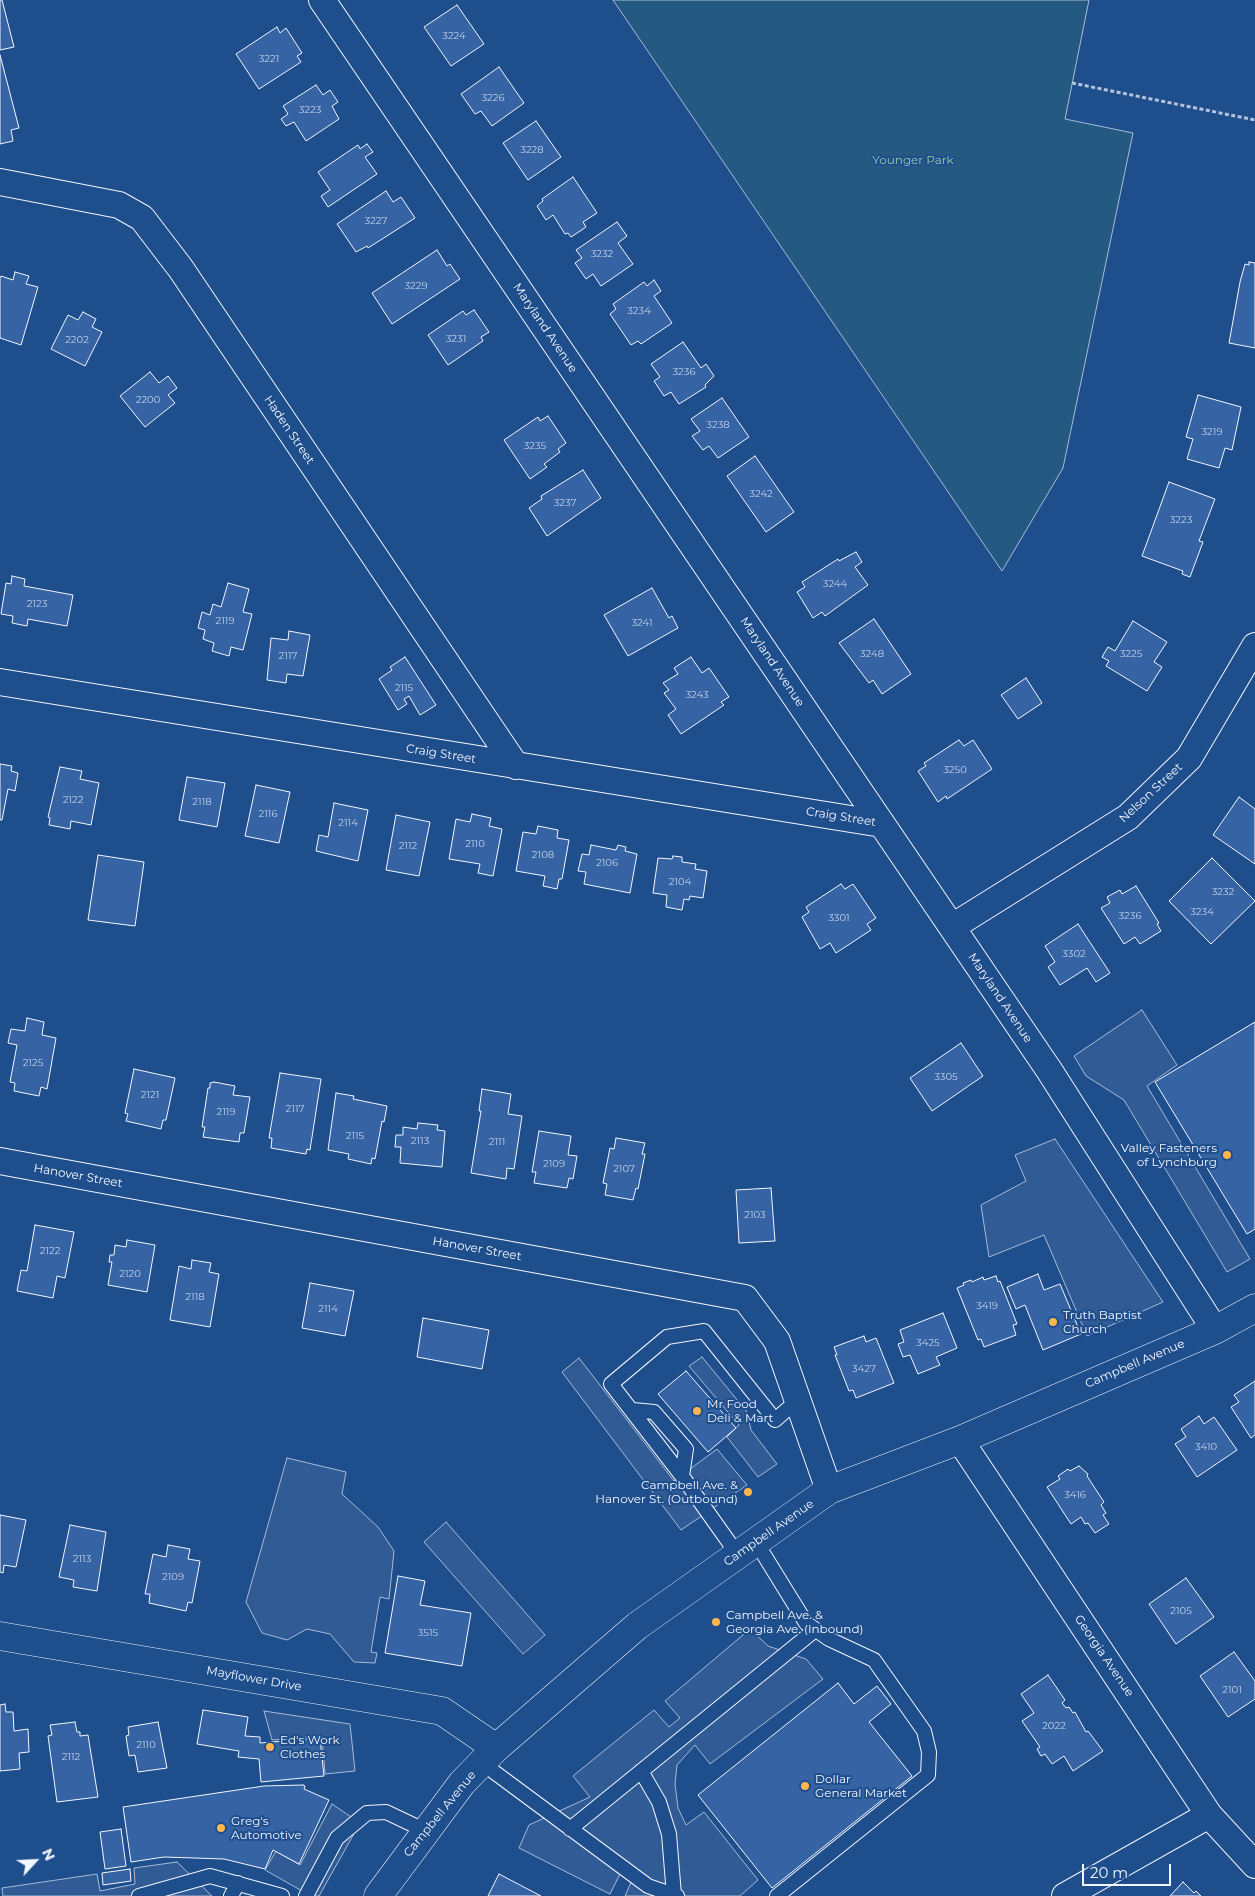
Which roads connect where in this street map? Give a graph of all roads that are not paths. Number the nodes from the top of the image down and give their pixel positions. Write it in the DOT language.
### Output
graph roads {
  1 [pos="322,0"];
  2 [pos="0,182"];
  3 [pos="1255,646"];
  4 [pos="0,682"];
  5 [pos="516,766"];
  6 [pos="882,824"];
  7 [pos="952,927"];
  8 [pos="0,1162"];
  9 [pos="1255,1308"];
  10 [pos="1215,1330"];
  11 [pos="798,1400"];
  12 [pos="960,1440"];
  13 [pos="829,1490"];
  14 [pos="746,1549"];
  15 [pos="816,1630"];
  16 [pos="0,1636"];
  17 [pos="489,1756"];
  18 [pos="641,1771"];
  19 [pos="1209,1815"];
  20 [pos="570,1828"];
  21 [pos="426,1831"];
  22 [pos="1255,1865"];
  23 [pos="238,1883"];
  24 [pos="139,1896"];
  25 [pos="231,1896"];
  26 [pos="282,1896"];
  27 [pos="306,1896"];
  28 [pos="378,1896"];
  29 [pos="676,1896"];
  30 [pos="777,1896"];
  31 [pos="1065,1896"];
  1 -- 6 [label="street, Maryland Avenue"];
  2 -- 5 [label="street, Haden Street"];
  3 -- 7 [label="street, Nelson Street"];
  4 -- 5 [label="street, Craig Street"];
  5 -- 6 [label="street, Craig Street"];
  6 -- 7 [label="street, Maryland Avenue"];
  7 -- 10 [label="street, Maryland Avenue"];
  8 -- 11 [label="street, Hanover Street"];
  9 -- 10 [label="main road, Campbell Avenue"];
  10 -- 12 [label="main road, Campbell Avenue"];
  11 -- 13 [label="street, Hanover Street"];
  11 -- 14 [label="lane"];
  12 -- 13 [label="main road, Campbell Avenue"];
  12 -- 19 [label="street, Georgia Avenue"];
  13 -- 14 [label="main road, Campbell Avenue"];
  14 -- 15 [label="lane"];
  14 -- 17 [label="main road, Campbell Avenue"];
  15 -- 18 [label="lane"];
  15 -- 30 [label="lane"];
  16 -- 17 [label="main road, Mayflower Drive"];
  17 -- 20 [label="lane"];
  17 -- 21 [label="main road, Campbell Avenue"];
  18 -- 20 [label="lane"];
  18 -- 29 [label="lane"];
  19 -- 22 [label="street, Georgia Avenue"];
  19 -- 31 [label="street"];
  20 -- 29 [label="lane"];
  21 -- 27 [label="lane"];
  21 -- 28 [label="main road, Campbell Avenue"];
  23 -- 24 [label="lane"];
  23 -- 25 [label="lane"];
  23 -- 26 [label="lane"];
}
